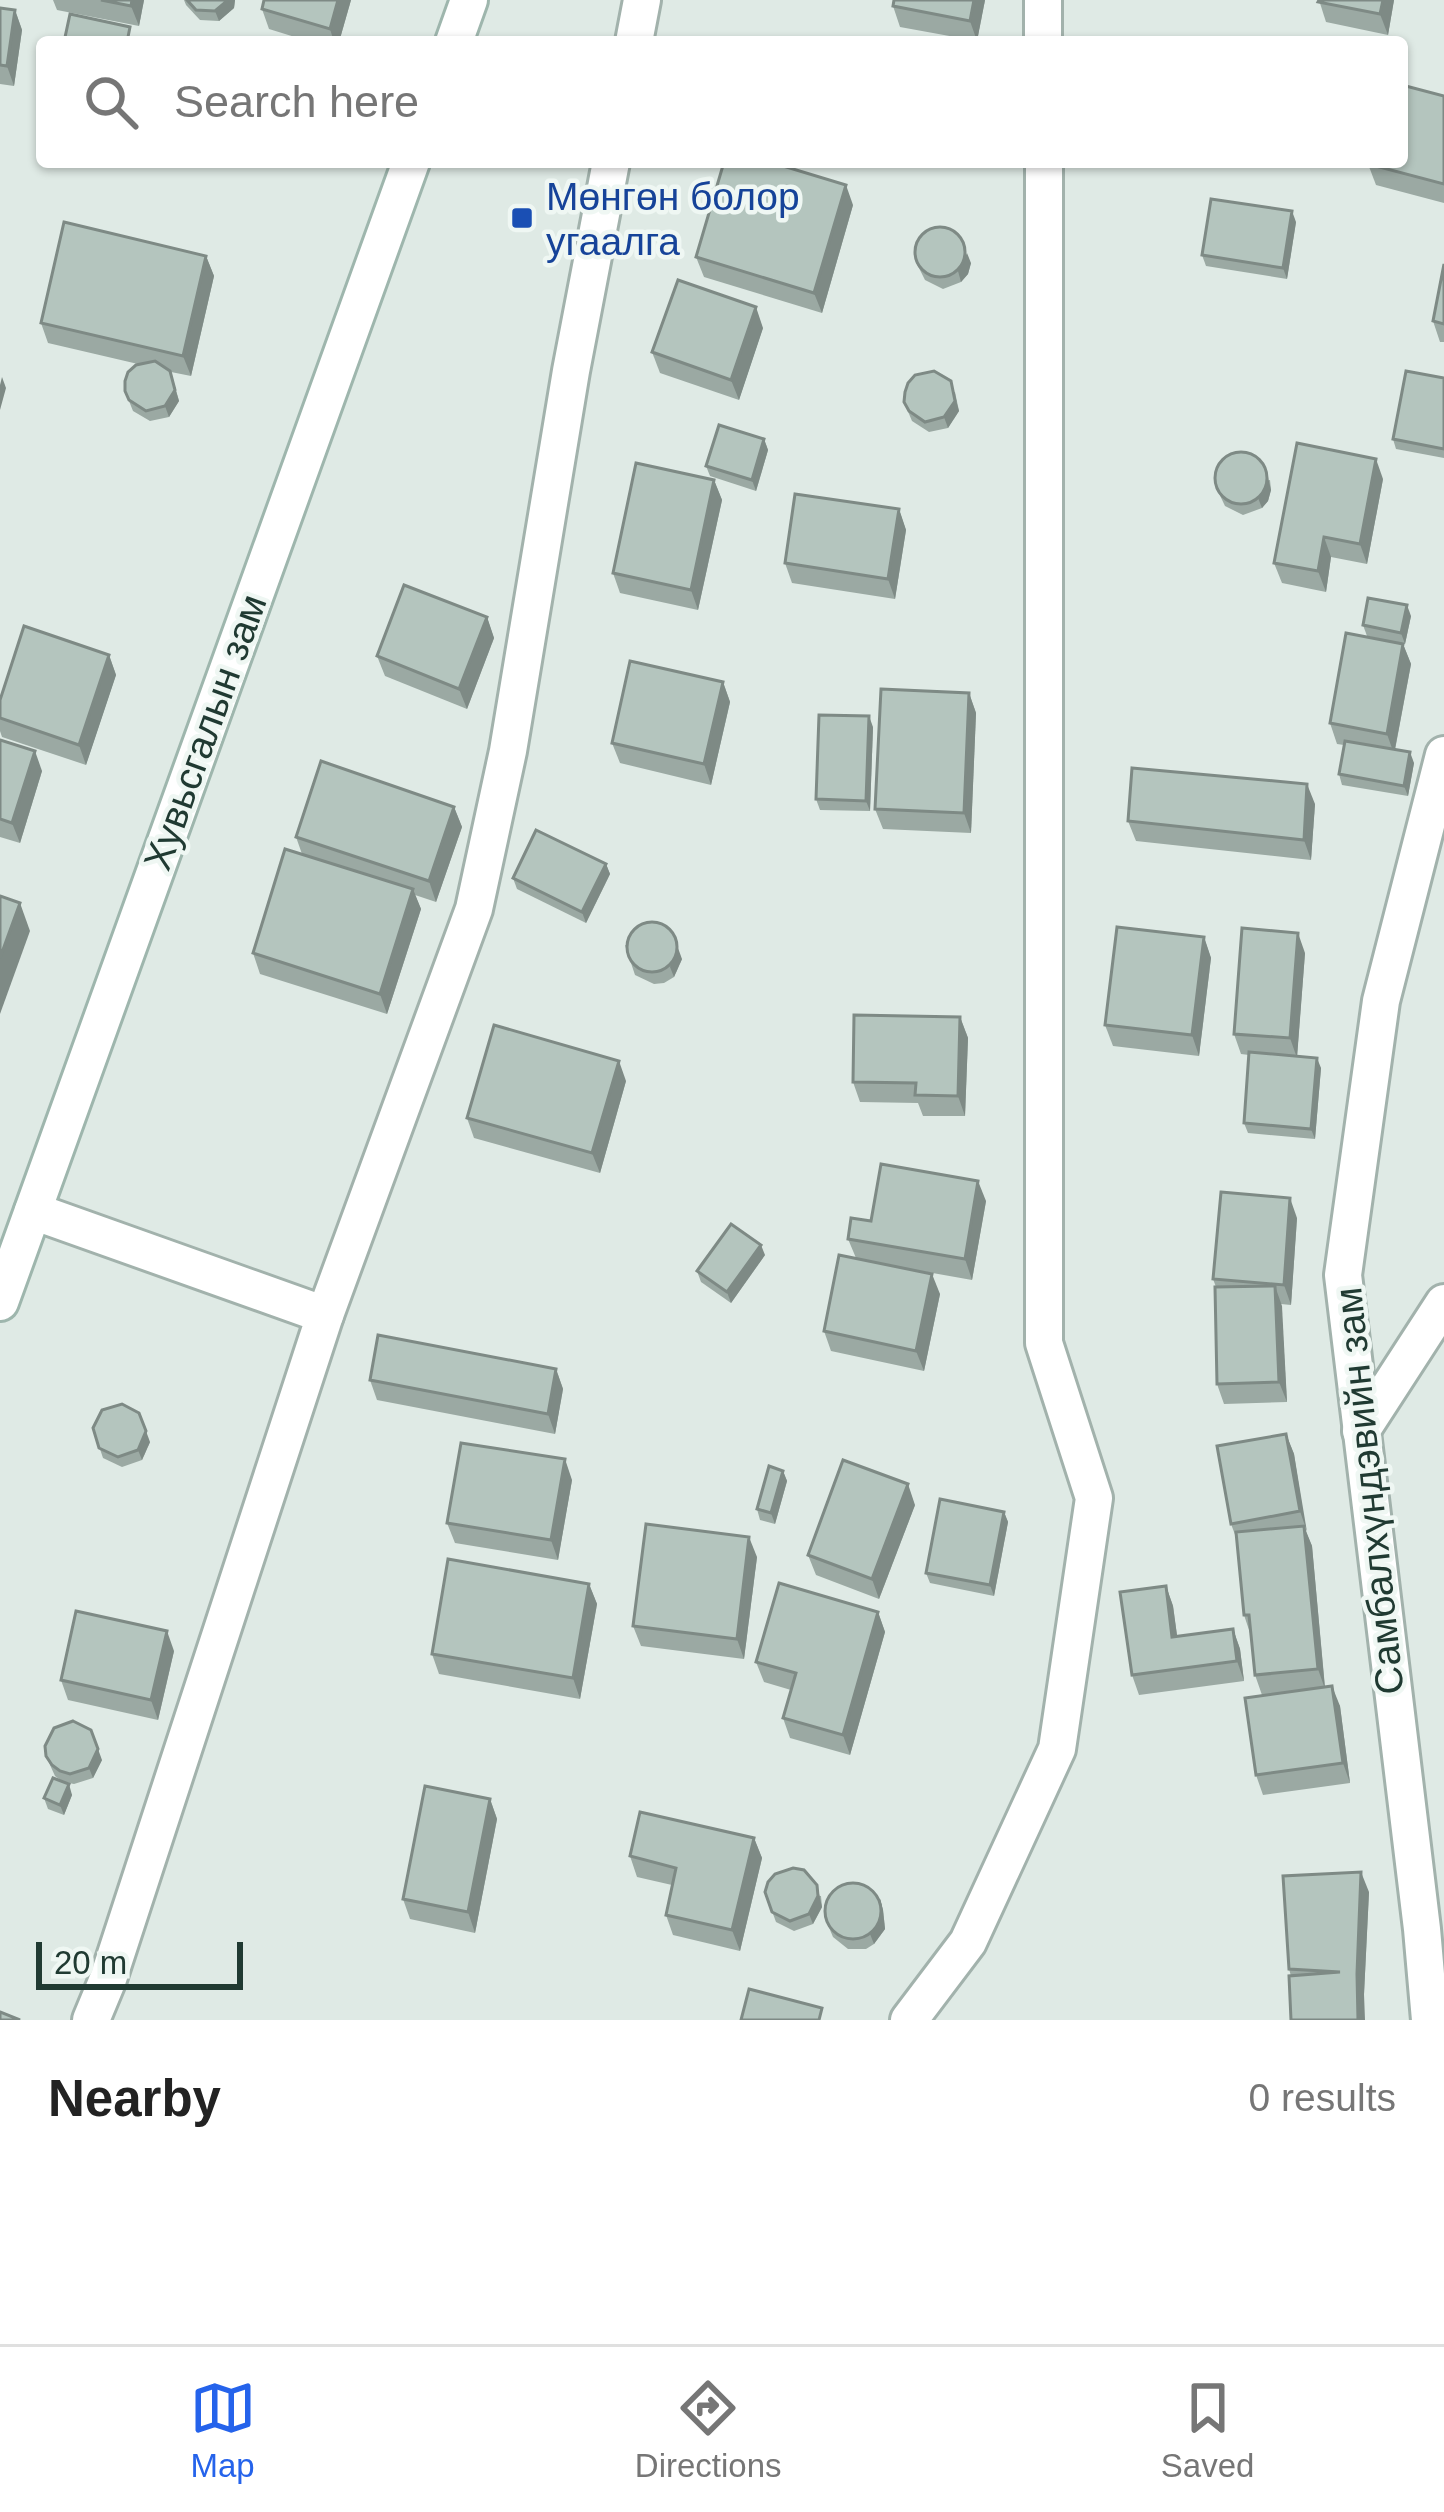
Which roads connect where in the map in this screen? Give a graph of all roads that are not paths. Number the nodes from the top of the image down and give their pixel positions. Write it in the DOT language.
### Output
graph roads {
  1 [pos="469,0"];
  2 [pos="642,0"];
  3 [pos="1043,0"];
  4 [pos="456,36"];
  5 [pos="635,36"];
  6 [pos="1043,36"];
  7 [pos="409,168"];
  8 [pos="610,168"];
  9 [pos="1043,168"];
  10 [pos="1444,755"];
  11 [pos="33,1211"];
  12 [pos="0,1302"];
  13 [pos="1444,1303"];
  14 [pos="325,1315"];
  15 [pos="1361,1431"];
  16 [pos="91,2020"];
  17 [pos="909,2020"];
  18 [pos="1430,2020"];
  1 -- 4 [label="street"];
  2 -- 5 [label="street"];
  3 -- 6 [label="street"];
  7 -- 11 [label="street, Хувьсгалын зам"];
  8 -- 14 [label="street"];
  9 -- 17 [label="street"];
  10 -- 15 [label="street, Самбалхүндэвийн зам"];
  11 -- 12 [label="street, Хувьсгалын зам"];
  11 -- 14 [label="street"];
  13 -- 15 [label="street"];
  14 -- 16 [label="street"];
  15 -- 18 [label="street, Самбалхүндэвийн зам"];
}
